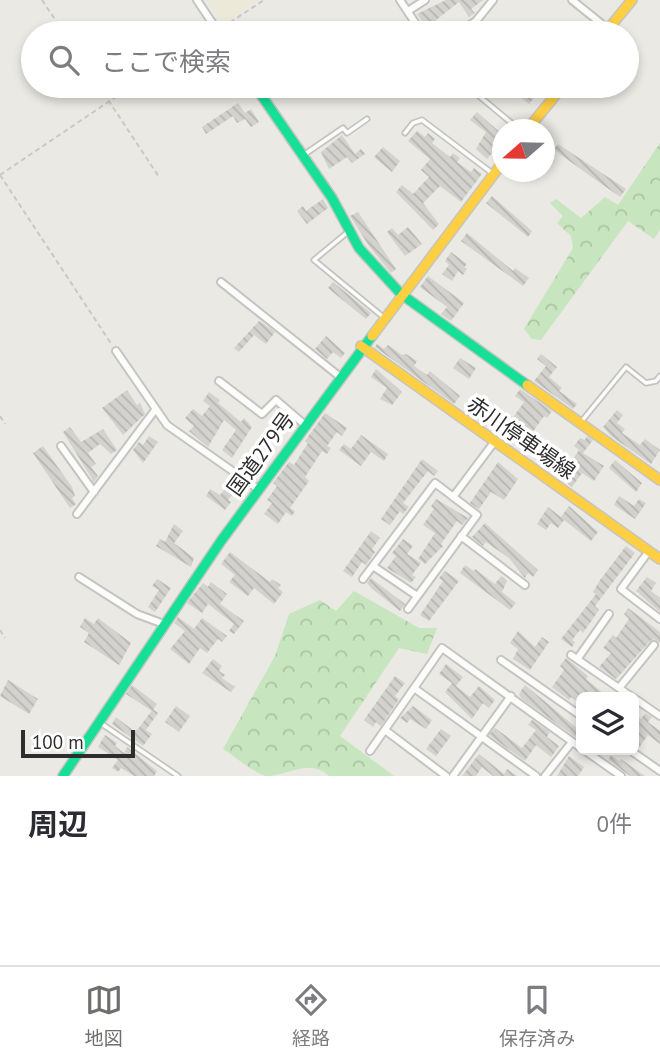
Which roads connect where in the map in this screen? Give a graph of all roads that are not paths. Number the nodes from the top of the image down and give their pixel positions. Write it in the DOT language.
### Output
graph roads {
  1 [pos="197,0"];
  2 [pos="400,0"];
  3 [pos="425,0"];
  4 [pos="494,0"];
  5 [pos="572,0"];
  6 [pos="632,0"];
  7 [pos="408,11"];
  8 [pos="211,21"];
  9 [pos="414,21"];
  10 [pos="476,21"];
  11 [pos="596,21"];
  12 [pos="615,21"];
  13 [pos="263,98"];
  14 [pos="481,98"];
  15 [pos="553,98"];
  16 [pos="367,118"];
  17 [pos="507,119"];
  18 [pos="536,119"];
  19 [pos="405,133"];
  20 [pos="303,156"];
  21 [pos="492,173"];
  22 [pos="492,175"];
  23 [pos="350,231"];
  24 [pos="221,282"];
  25 [pos="401,294"];
  26 [pos="383,317"];
  27 [pos="361,346"];
  28 [pos="116,351"];
  29 [pos="339,376"];
  30 [pos="660,376"];
  31 [pos="219,381"];
  32 [pos="155,410"];
  33 [pos="580,423"];
  34 [pos="304,424"];
  35 [pos="495,441"];
  36 [pos="61,446"];
  37 [pos="660,480"];
  38 [pos="258,489"];
  39 [pos="94,492"];
  40 [pos="453,497"];
  41 [pos="77,514"];
  42 [pos="461,537"];
  43 [pos="649,551"];
  44 [pos="660,559"];
  45 [pos="373,566"];
  46 [pos="79,577"];
  47 [pos="363,579"];
  48 [pos="524,586"];
  49 [pos="417,596"];
  50 [pos="408,610"];
  51 [pos="609,614"];
  52 [pos="660,619"];
  53 [pos="161,623"];
  54 [pos="654,645"];
  55 [pos="501,660"];
  56 [pos="414,688"];
  57 [pos="619,688"];
  58 [pos="625,692"];
  59 [pos="511,696"];
  60 [pos="639,702"];
  61 [pos="576,712"];
  62 [pos="660,716"];
  63 [pos="97,720"];
  64 [pos="385,730"];
  65 [pos="481,736"];
  66 [pos="572,742"];
  67 [pos="576,745"];
  68 [pos="370,751"];
  69 [pos="591,755"];
  70 [pos="637,755"];
  71 [pos="660,771"];
  72 [pos="63,776"];
  73 [pos="178,776"];
  74 [pos="446,776"];
  75 [pos="453,776"];
  76 [pos="536,776"];
  77 [pos="545,776"];
  78 [pos="621,776"];
  1 -- 8 [label="street"];
  2 -- 7 [label="street"];
  3 -- 7 [label="street"];
  4 -- 10 [label="street"];
  5 -- 11 [label="street"];
  6 -- 12 [label="main road"];
  7 -- 9 [label="street"];
  13 -- 20 [label="main road"];
  14 -- 17 [label="lane"];
  15 -- 18 [label="main road"];
  16 -- 20 [label="lane"];
  19 -- 21 [label="lane"];
  20 -- 23 [label="main road"];
  22 -- 25 [label="main road, 国道279号"];
  23 -- 25 [label="main road"];
  23 -- 26 [label="lane"];
  24 -- 29 [label="street"];
  25 -- 26 [label="main road, 国道279号"];
  25 -- 33 [label="main road"];
  26 -- 27 [label="main road, 国道279号"];
  27 -- 29 [label="main road, 国道279号"];
  27 -- 35 [label="main road, 赤川停車場線"];
  28 -- 32 [label="street"];
  29 -- 34 [label="main road, 国道279号"];
  30 -- 33 [label="lane"];
  31 -- 34 [label="street"];
  32 -- 38 [label="street"];
  32 -- 39 [label="street"];
  33 -- 37 [label="main road"];
  34 -- 38 [label="main road, 国道279号"];
  35 -- 40 [label="street"];
  35 -- 43 [label="main road, 赤川停車場線"];
  36 -- 39 [label="street"];
  38 -- 53 [label="main road, 国道279号"];
  39 -- 41 [label="street"];
  40 -- 42 [label="street"];
  40 -- 45 [label="street"];
  42 -- 48 [label="street"];
  42 -- 49 [label="street"];
  43 -- 44 [label="main road, 赤川停車場線"];
  43 -- 52 [label="street"];
  45 -- 47 [label="street"];
  45 -- 49 [label="street"];
  46 -- 53 [label="street"];
  49 -- 50 [label="street"];
  51 -- 57 [label="street"];
  53 -- 63 [label="main road, 国道279号"];
  54 -- 57 [label="street"];
  55 -- 61 [label="street"];
  56 -- 59 [label="street"];
  56 -- 64 [label="street"];
  56 -- 65 [label="street"];
  57 -- 58 [label="street"];
  59 -- 65 [label="street"];
  59 -- 66 [label="street"];
  60 -- 62 [label="street"];
  63 -- 72 [label="main road, 国道279号"];
  63 -- 73 [label="lane"];
  64 -- 68 [label="street"];
  64 -- 74 [label="street"];
  65 -- 75 [label="street"];
  65 -- 76 [label="street"];
  66 -- 67 [label="street"];
  66 -- 77 [label="street"];
  69 -- 78 [label="street"];
  70 -- 71 [label="street"];
}
